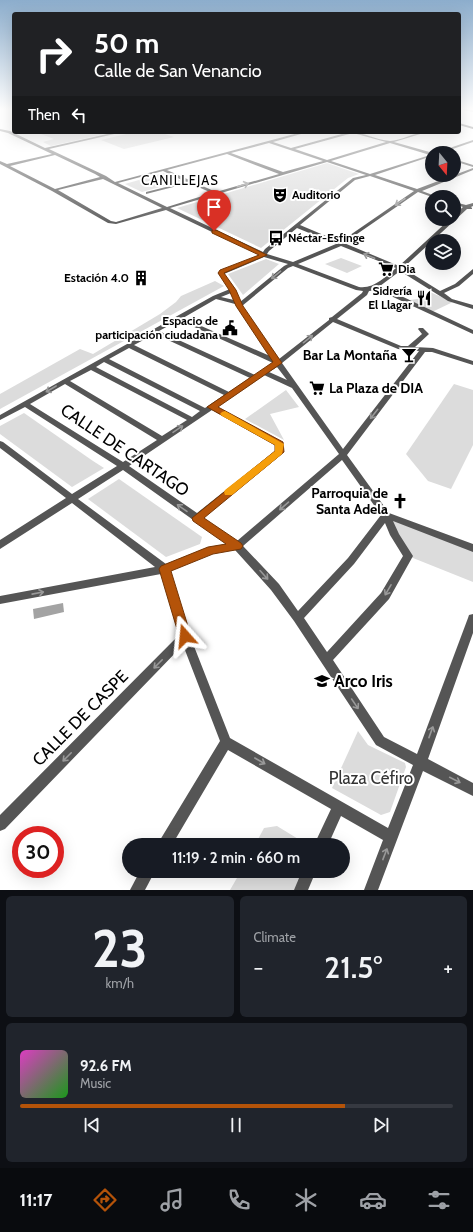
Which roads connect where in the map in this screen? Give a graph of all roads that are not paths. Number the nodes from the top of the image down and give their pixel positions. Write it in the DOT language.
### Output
graph roads {
  1 [pos="46,150"];
  2 [pos="240,150"];
  3 [pos="292,150"];
  4 [pos="365,150"];
  5 [pos="227,153"];
  6 [pos="56,154"];
  7 [pos="425,156"];
  8 [pos="327,161"];
  9 [pos="0,162"];
  10 [pos="461,162"];
  11 [pos="7,165"];
  12 [pos="473,166"];
  13 [pos="473,169"];
  14 [pos="163,170"];
  15 [pos="284,174"];
  16 [pos="369,175"];
  17 [pos="105,177"];
  18 [pos="189,182"];
  19 [pos="115,183"];
  20 [pos="54,190"];
  21 [pos="417,191"];
  22 [pos="148,193"];
  23 [pos="217,194"];
  24 [pos="425,194"];
  25 [pos="473,204"];
  26 [pos="461,205"];
  27 [pos="466,207"];
  28 [pos="166,208"];
  29 [pos="473,209"];
  30 [pos="461,212"];
  31 [pos="297,226"];
  32 [pos="446,226"];
  33 [pos="340,244"];
  34 [pos="264,255"];
  35 [pos="292,264"];
  36 [pos="400,268"];
  37 [pos="473,271"];
  38 [pos="370,289"];
  39 [pos="233,290"];
  40 [pos="440,293"];
  41 [pos="215,297"];
  42 [pos="238,304"];
  43 [pos="473,307"];
  44 [pos="179,318"];
  45 [pos="331,320"];
  46 [pos="421,329"];
  47 [pos="154,331"];
  48 [pos="473,332"];
  49 [pos="128,345"];
  50 [pos="410,348"];
  51 [pos="424,349"];
  52 [pos="104,360"];
  53 [pos="278,363"];
  54 [pos="473,363"];
  55 [pos="91,367"];
  56 [pos="263,372"];
  57 [pos="255,378"];
  58 [pos="65,381"];
  59 [pos="295,387"];
  60 [pos="228,396"];
  61 [pos="24,404"];
  62 [pos="208,409"];
  63 [pos="0,418"];
  64 [pos="192,420"];
  65 [pos="163,440"];
  66 [pos="0,444"];
  67 [pos="342,455"];
  68 [pos="123,466"];
  69 [pos="73,498"];
  70 [pos="386,515"];
  71 [pos="197,518"];
  72 [pos="0,545"];
  73 [pos="237,546"];
  74 [pos="473,548"];
  75 [pos="164,569"];
  76 [pos="0,600"];
  77 [pos="298,618"];
  78 [pos="473,618"];
  79 [pos="185,636"];
  80 [pos="326,660"];
  81 [pos="226,742"];
  82 [pos="420,763"];
  83 [pos="473,790"];
  84 [pos="339,806"];
  85 [pos="0,824"];
  86 [pos="391,837"];
  87 [pos="168,838"];
  88 [pos="324,838"];
  89 [pos="144,878"];
  90 [pos="306,878"];
  91 [pos="137,890"];
  92 [pos="301,890"];
  93 [pos="371,890"];
  1 -- 6 [label="street"];
  2 -- 5 [label="street"];
  3 -- 8 [label="street"];
  4 -- 8 [label="street"];
  5 -- 14 [label="street"];
  5 -- 15 [label="street"];
  6 -- 11 [label="street"];
  6 -- 17 [label="street"];
  7 -- 16 [label="street"];
  8 -- 15 [label="street"];
  8 -- 16 [label="street"];
  9 -- 11 [label="street"];
  10 -- 12 [label="street"];
  11 -- 20 [label="street"];
  13 -- 21 [label="street"];
  14 -- 18 [label="street"];
  14 -- 19 [label="street"];
  23 -- 15 [label="street, one-way"];
  16 -- 21 [label="street"];
  16 -- 31 [label="street"];
  17 -- 19 [label="street"];
  17 -- 20 [label="street"];
  18 -- 22 [label="street"];
  18 -- 23 [label="street"];
  19 -- 28 [label="street"];
  20 -- 28 [label="street"];
  21 -- 24 [label="street"];
  21 -- 33 [label="street, one-way"];
  23 -- 28 [label="street"];
  25 -- 27 [label="street"];
  26 -- 27 [label="street"];
  27 -- 29 [label="street"];
  27 -- 30 [label="street"];
  28 -- 34 [label="street"];
  31 -- 33 [label="street"];
  31 -- 34 [label="street"];
  32 -- 36 [label="street"];
  33 -- 35 [label="street"];
  36 -- 33 [label="street, one-way"];
  34 -- 35 [label="street"];
  34 -- 39 [label="street"];
  35 -- 38 [label="street"];
  35 -- 42 [label="street, one-way"];
  36 -- 38 [label="street"];
  36 -- 40 [label="street"];
  37 -- 40 [label="street"];
  38 -- 45 [label="street"];
  38 -- 48 [label="street"];
  39 -- 41 [label="street"];
  39 -- 42 [label="street"];
  40 -- 43 [label="street"];
  41 -- 42 [label="street"];
  41 -- 44 [label="street"];
  42 -- 53 [label="street"];
  44 -- 47 [label="street"];
  44 -- 53 [label="street"];
  45 -- 50 [label="street"];
  53 -- 45 [label="street, one-way"];
  46 -- 50 [label="street"];
  47 -- 49 [label="street"];
  47 -- 57 [label="street"];
  49 -- 52 [label="street"];
  49 -- 60 [label="street"];
  50 -- 51 [label="street"];
  51 -- 54 [label="street"];
  51 -- 67 [label="street, one-way"];
  52 -- 55 [label="street"];
  52 -- 62 [label="street"];
  53 -- 56 [label="street"];
  53 -- 59 [label="street"];
  55 -- 58 [label="street"];
  55 -- 64 [label="street"];
  56 -- 57 [label="street"];
  56 -- 59 [label="street"];
  57 -- 60 [label="street"];
  58 -- 61 [label="street, one-way"];
  58 -- 65 [label="street"];
  59 -- 67 [label="street"];
  60 -- 62 [label="street"];
  61 -- 63 [label="street"];
  61 -- 68 [label="street, CALLE DE CARTAGO"];
  62 -- 64 [label="street"];
  62 -- 71 [label="street"];
  65 -- 64 [label="street, one-way"];
  65 -- 68 [label="street"];
  66 -- 69 [label="street"];
  67 -- 70 [label="street"];
  67 -- 73 [label="street, one-way"];
  68 -- 69 [label="street"];
  71 -- 68 [label="street, CALLE DE CARTAGO, one-way"];
  69 -- 72 [label="street"];
  69 -- 75 [label="street"];
  70 -- 74 [label="street"];
  70 -- 77 [label="street"];
  70 -- 80 [label="street, one-way"];
  71 -- 73 [label="street, CALLE DE CARTAGO"];
  73 -- 75 [label="street"];
  73 -- 77 [label="street, CALLE DE CARTAGO, one-way"];
  76 -- 75 [label="street, one-way"];
  75 -- 79 [label="street"];
  77 -- 80 [label="street, CALLE DE CARTAGO"];
  82 -- 78 [label="street, one-way"];
  79 -- 81 [label="street"];
  79 -- 85 [label="street, CALLE DE CASPE, one-way"];
  80 -- 82 [label="street, CALLE DE CARTAGO, one-way"];
  81 -- 84 [label="street, one-way"];
  81 -- 87 [label="street"];
  82 -- 83 [label="street, CALLE DE CARTAGO, one-way"];
  82 -- 86 [label="street"];
  84 -- 86 [label="street"];
  84 -- 88 [label="street"];
  93 -- 86 [label="street, one-way"];
  89 -- 91 [label="street"];
  90 -- 92 [label="street"];
}
